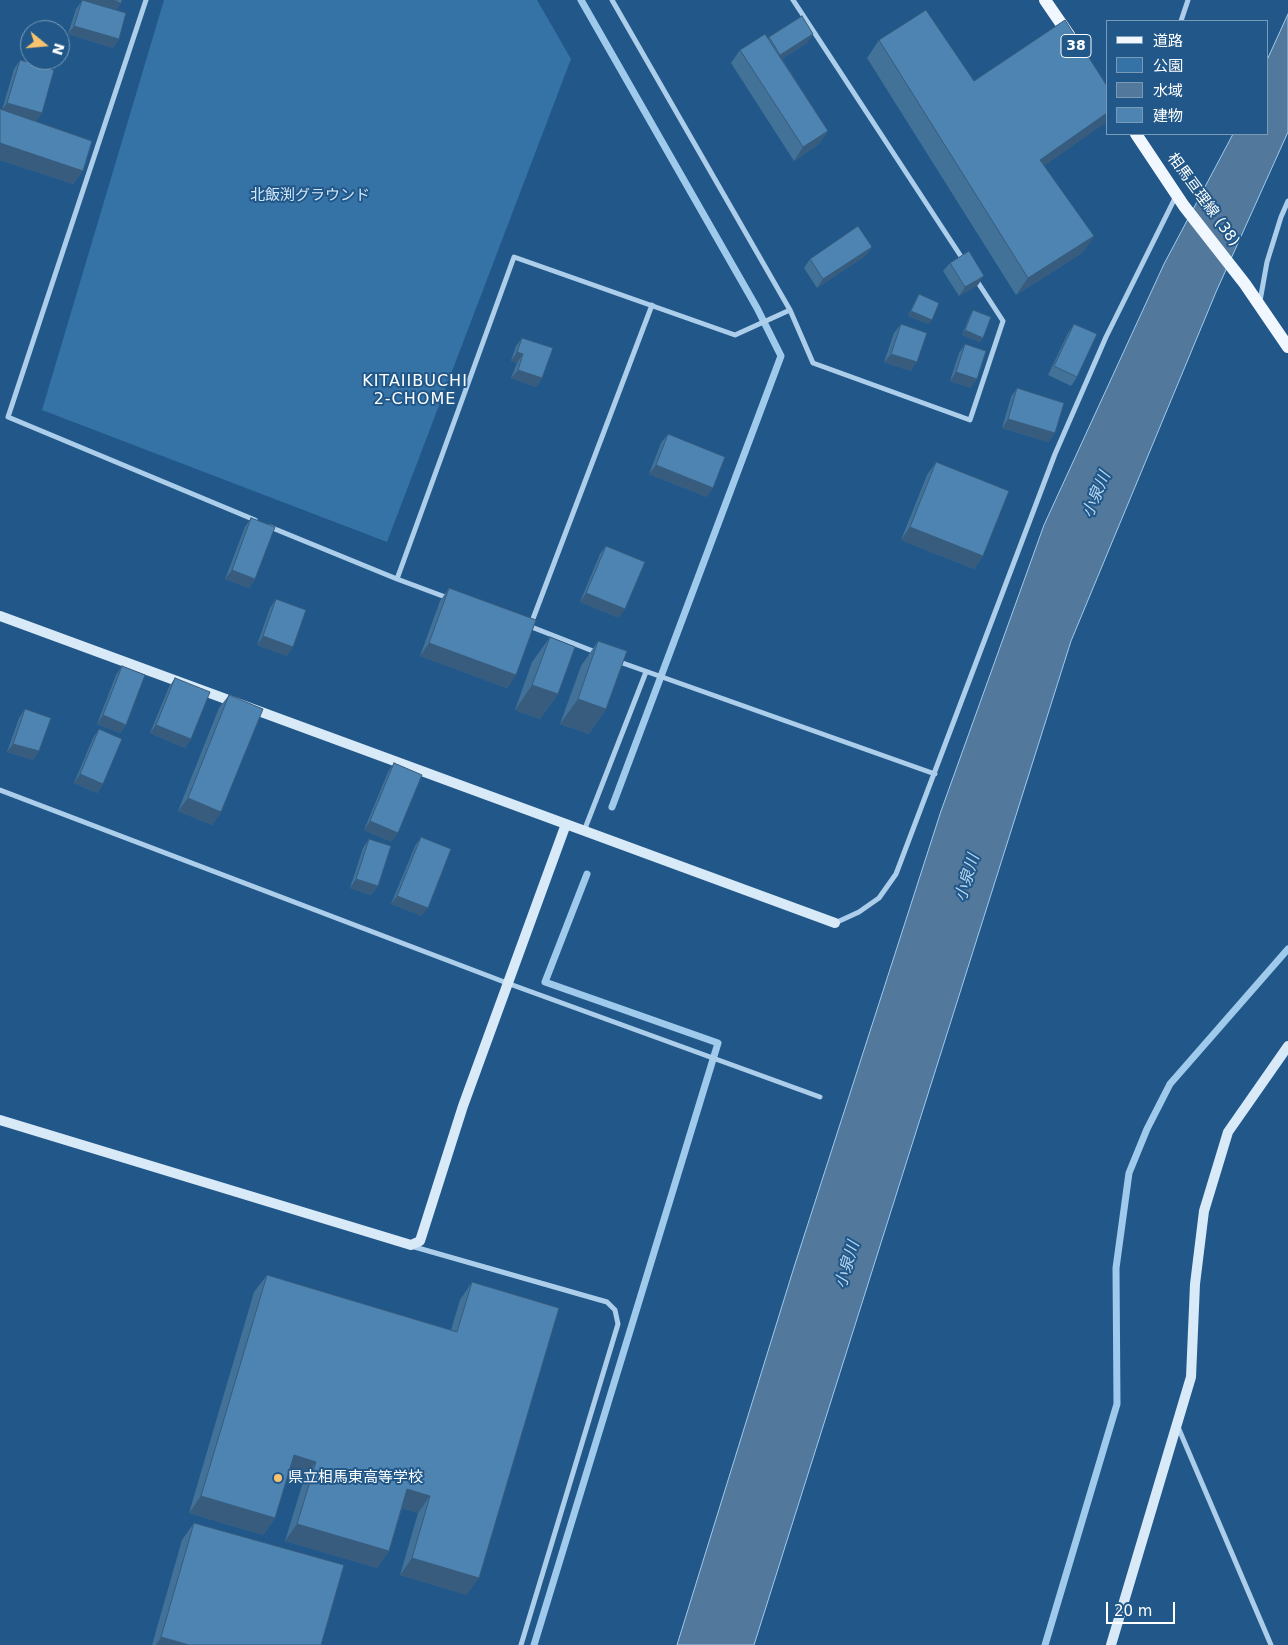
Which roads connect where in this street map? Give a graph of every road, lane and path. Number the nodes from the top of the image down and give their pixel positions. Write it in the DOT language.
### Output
graph roads {
  1 [pos="146,0"];
  2 [pos="612,0"];
  3 [pos="792,0"];
  4 [pos="1045,0"];
  5 [pos="1188,0"];
  6 [pos="1181,20"];
  7 [pos="1076,45"];
  8 [pos="1139,136"];
  9 [pos="1180,201"];
  10 [pos="1288,201"];
  11 [pos="965,263"];
  12 [pos="970,272"];
  13 [pos="1259,304"];
  14 [pos="652,305"];
  15 [pos="790,310"];
  16 [pos="1288,347"];
  17 [pos="397,580"];
  18 [pos="450,598"];
  19 [pos="0,616"];
  20 [pos="521,624"];
  21 [pos="530,627"];
  22 [pos="602,655"];
  23 [pos="610,658"];
  24 [pos="646,672"];
  25 [pos="935,774"];
  26 [pos="0,790"];
  27 [pos="566,824"];
  28 [pos="584,831"];
  29 [pos="834,923"];
  30 [pos="507,982"];
  31 [pos="1288,1046"];
  32 [pos="820,1097"];
  33 [pos="0,1120"];
  34 [pos="411,1246"];
  35 [pos="1177,1424"];
  36 [pos="521,1645"];
  37 [pos="1111,1645"];
  38 [pos="1270,1645"];
  1 -- 17 [label="street"];
  2 -- 15 [label="street"];
  3 -- 11 [label="street"];
  4 -- 7 [label="main road, 38"];
  5 -- 6 [label="street"];
  8 -- 9 [label="main road, 相馬亘理線 (38)"];
  9 -- 13 [label="main road, 相馬亘理線 (38)"];
  9 -- 25 [label="street"];
  10 -- 13 [label="street"];
  12 -- 15 [label="street"];
  13 -- 16 [label="main road, 相馬亘理線 (38)"];
  14 -- 15 [label="street"];
  14 -- 17 [label="street"];
  14 -- 21 [label="street"];
  17 -- 18 [label="street"];
  19 -- 27 [label="street"];
  20 -- 21 [label="street"];
  21 -- 22 [label="street"];
  23 -- 24 [label="street"];
  24 -- 25 [label="street"];
  24 -- 28 [label="street"];
  25 -- 29 [label="street"];
  26 -- 30 [label="street"];
  27 -- 28 [label="street"];
  27 -- 30 [label="street"];
  28 -- 29 [label="street"];
  30 -- 32 [label="street"];
  30 -- 34 [label="street"];
  31 -- 35 [label="street"];
  33 -- 34 [label="street"];
  34 -- 36 [label="street"];
  35 -- 37 [label="street"];
  35 -- 38 [label="street"];
}
